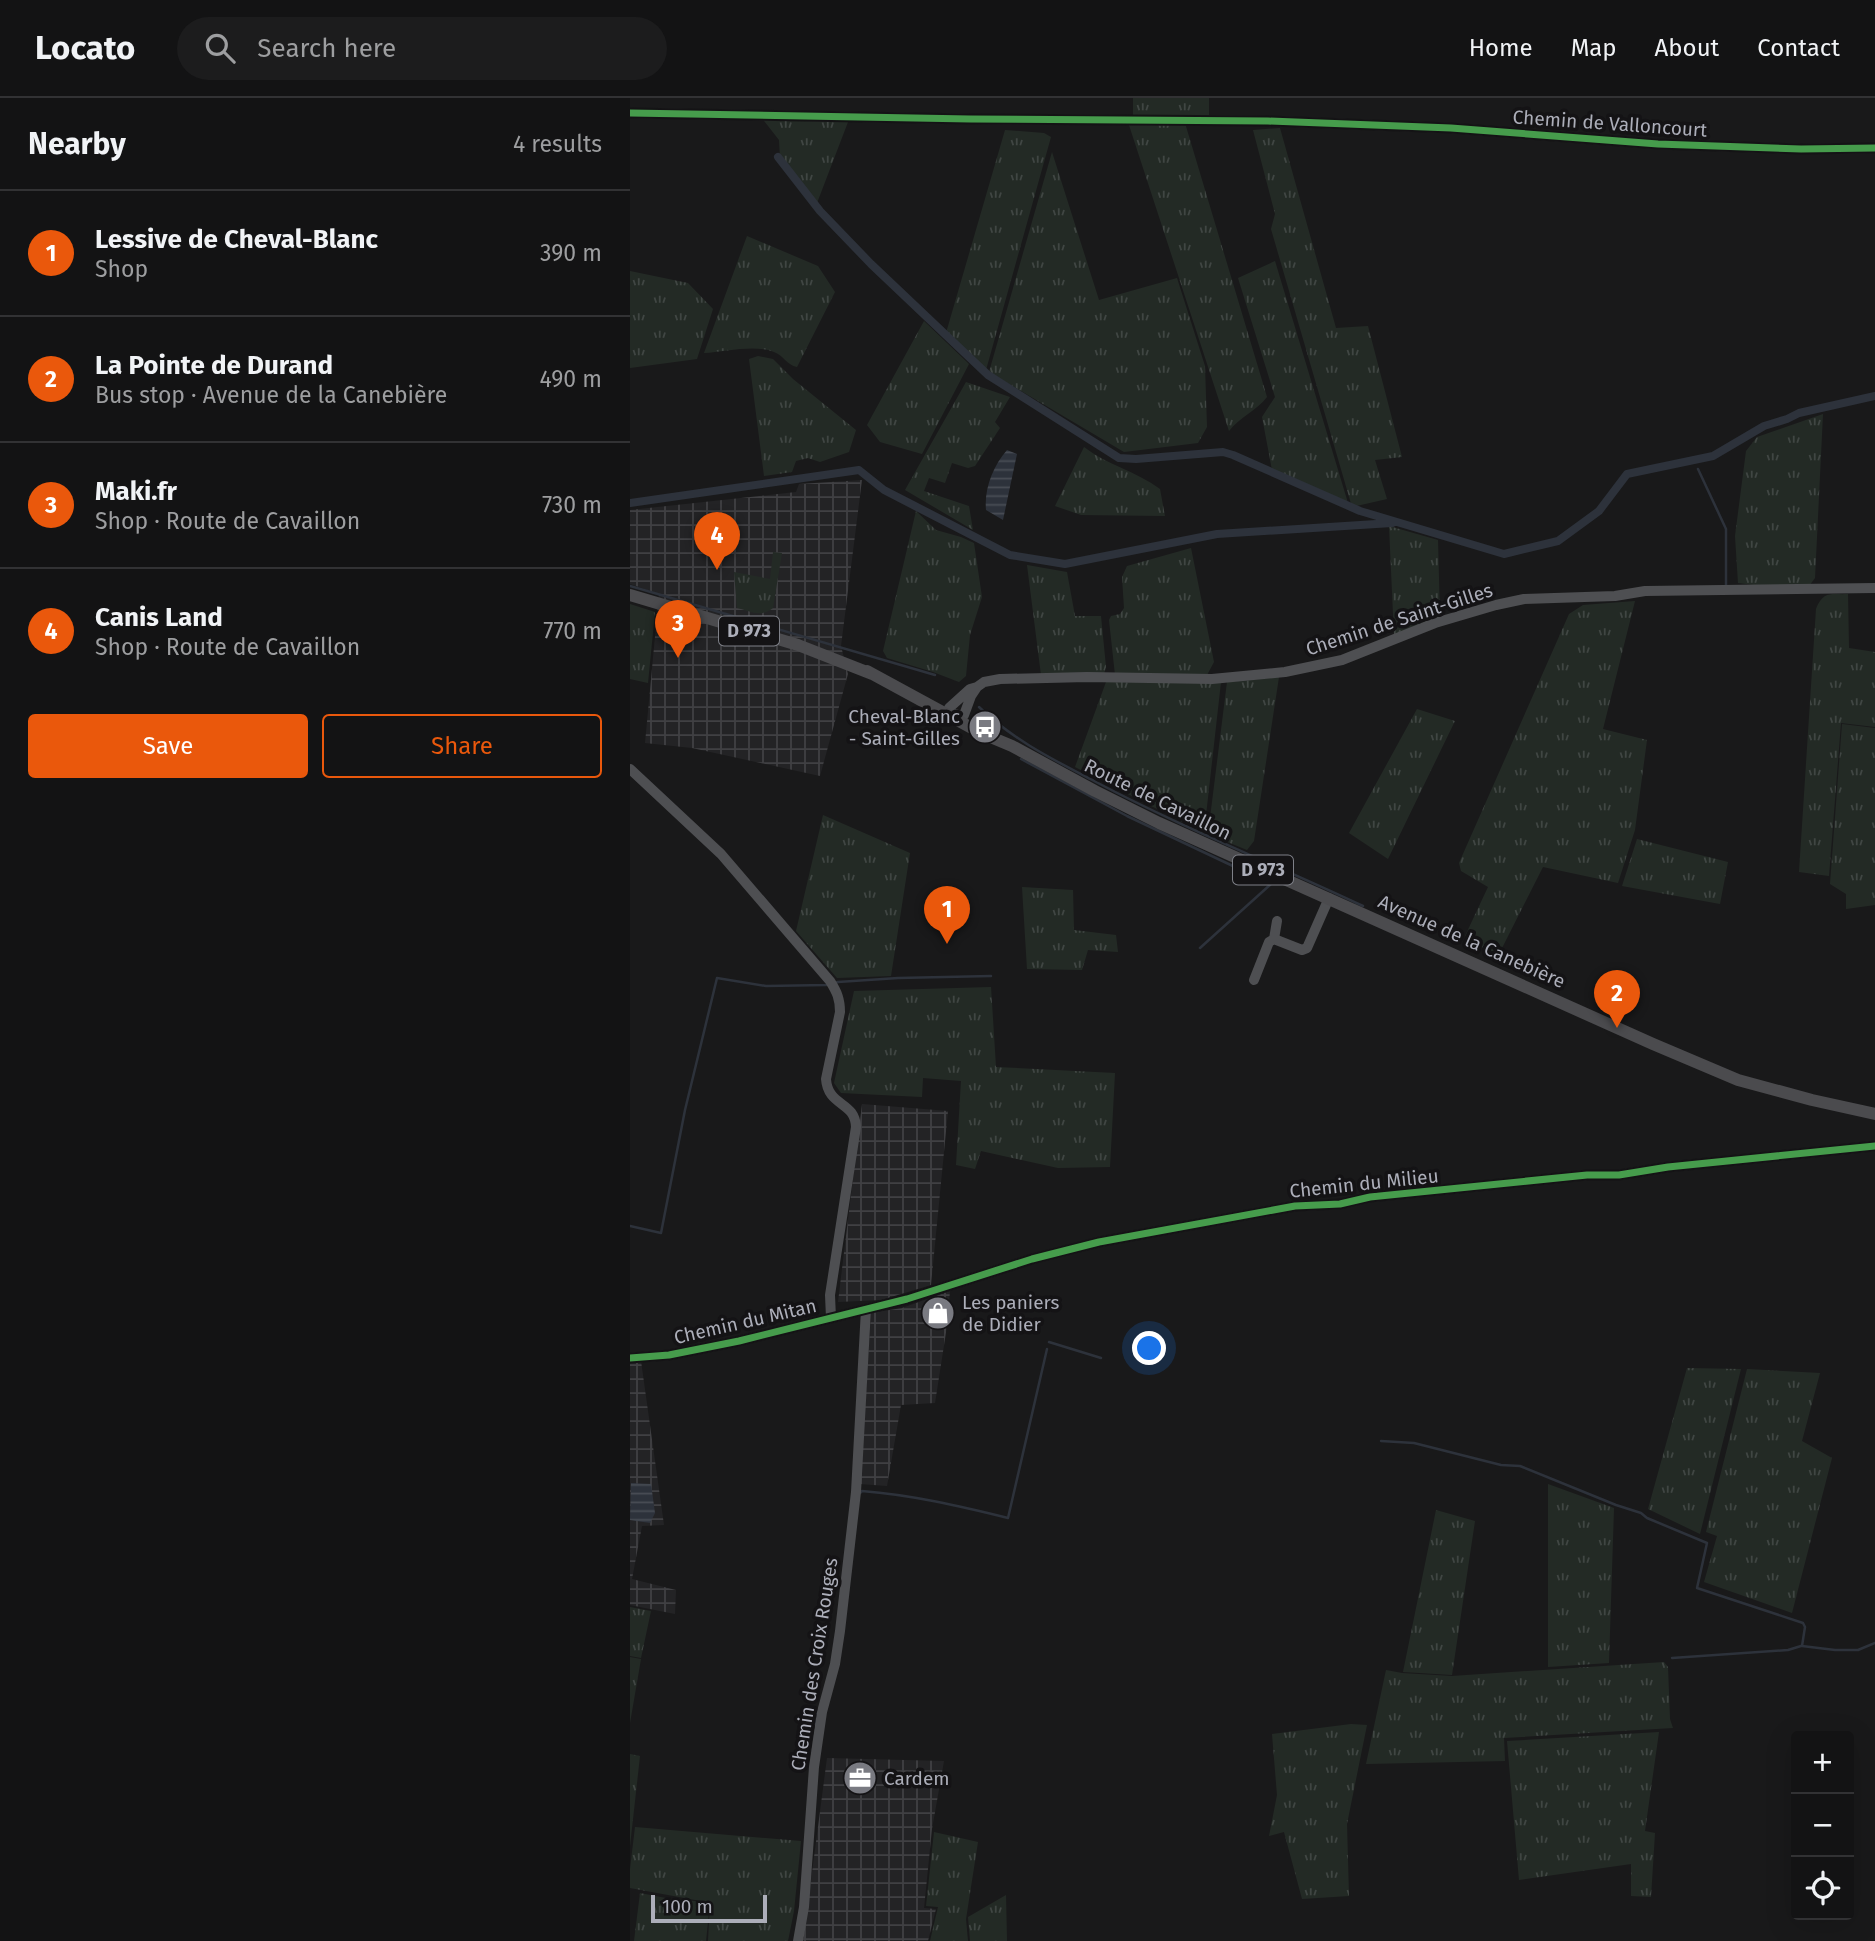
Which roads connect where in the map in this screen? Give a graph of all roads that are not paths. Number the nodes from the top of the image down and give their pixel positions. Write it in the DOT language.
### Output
graph roads {
  1 [pos="630,113"];
  2 [pos="1875,148"];
  3 [pos="1875,587"];
  4 [pos="630,595"];
  5 [pos="867,671"];
  6 [pos="977,687"];
  7 [pos="912,696"];
  8 [pos="949,709"];
  9 [pos="962,718"];
  10 [pos="630,769"];
  11 [pos="1329,898"];
  12 [pos="1277,921"];
  13 [pos="1274,939"];
  14 [pos="1254,980"];
  15 [pos="1875,1114"];
  16 [pos="1875,1146"];
  17 [pos="866,1308"];
  18 [pos="831,1318"];
  19 [pos="630,1358"];
  20 [pos="798,1941"];
  1 -- 2 [label="street, Chemin de Valloncourt"];
  3 -- 6 [label="street, Chemin de Saint-Gilles"];
  4 -- 5 [label="main road, Route de Cavaillon / D 973"];
  5 -- 7 [label="main road, Route de Cavaillon / D 973"];
  5 -- 8 [label="main road, Route de Cavaillon / D 973"];
  6 -- 8 [label="street"];
  6 -- 9 [label="street"];
  7 -- 8 [label="street"];
  7 -- 9 [label="main road, Route de Cavaillon / D 973"];
  8 -- 9 [label="main road, Route de Cavaillon / D 973"];
  9 -- 11 [label="main road, Route de Cavaillon / D 973"];
  10 -- 18 [label="street"];
  11 -- 13 [label="street"];
  11 -- 15 [label="main road, Avenue de la Canebière / D 973"];
  12 -- 13 [label="street"];
  13 -- 14 [label="street"];
  16 -- 17 [label="street, Chemin du Milieu"];
  17 -- 18 [label="street, Chemin du Mitan"];
  17 -- 20 [label="street, Chemin des Croix Rouges"];
  18 -- 19 [label="street, Chemin du Mitan"];
}
